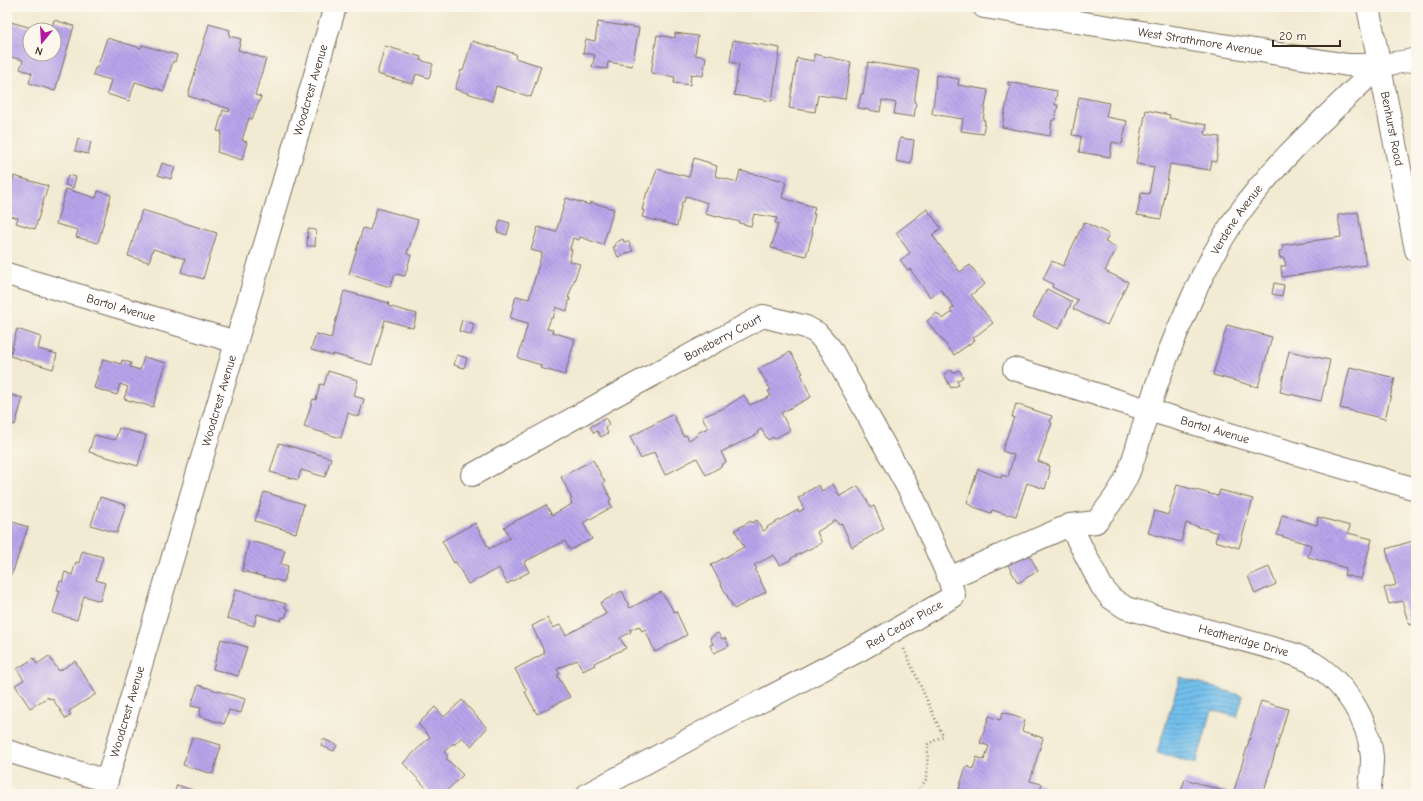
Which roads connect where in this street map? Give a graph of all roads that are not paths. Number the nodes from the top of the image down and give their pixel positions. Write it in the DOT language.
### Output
graph roads {
  1 [pos="335,7"];
  2 [pos="984,7"];
  3 [pos="1368,7"];
  4 [pos="1416,59"];
  5 [pos="1380,65"];
  6 [pos="1416,250"];
  7 [pos="7,274"];
  8 [pos="236,342"];
  9 [pos="1014,369"];
  10 [pos="1148,410"];
  11 [pos="472,475"];
  12 [pos="1416,489"];
  13 [pos="1070,525"];
  14 [pos="949,578"];
  15 [pos="7,751"];
  16 [pos="105,787"];
  17 [pos="588,794"];
  18 [pos="1369,794"];
  1 -- 8 [label="street, Woodcrest Avenue"];
  2 -- 5 [label="street, West Strathmore Avenue"];
  3 -- 5 [label="street, Benhurst Road"];
  4 -- 5 [label="street, West Strathmore Avenue"];
  5 -- 6 [label="street, Benhurst Road"];
  5 -- 10 [label="street, Verdene Avenue"];
  7 -- 8 [label="street, Bartol Avenue"];
  8 -- 16 [label="street, Woodcrest Avenue"];
  9 -- 10 [label="street, Bartol Avenue"];
  10 -- 12 [label="street, Bartol Avenue"];
  10 -- 13 [label="street"];
  11 -- 14 [label="street, Baneberry Court"];
  13 -- 14 [label="street"];
  13 -- 18 [label="street, Heatheridge Drive"];
  14 -- 17 [label="street, Red Cedar Place"];
  15 -- 16 [label="street"];
}
